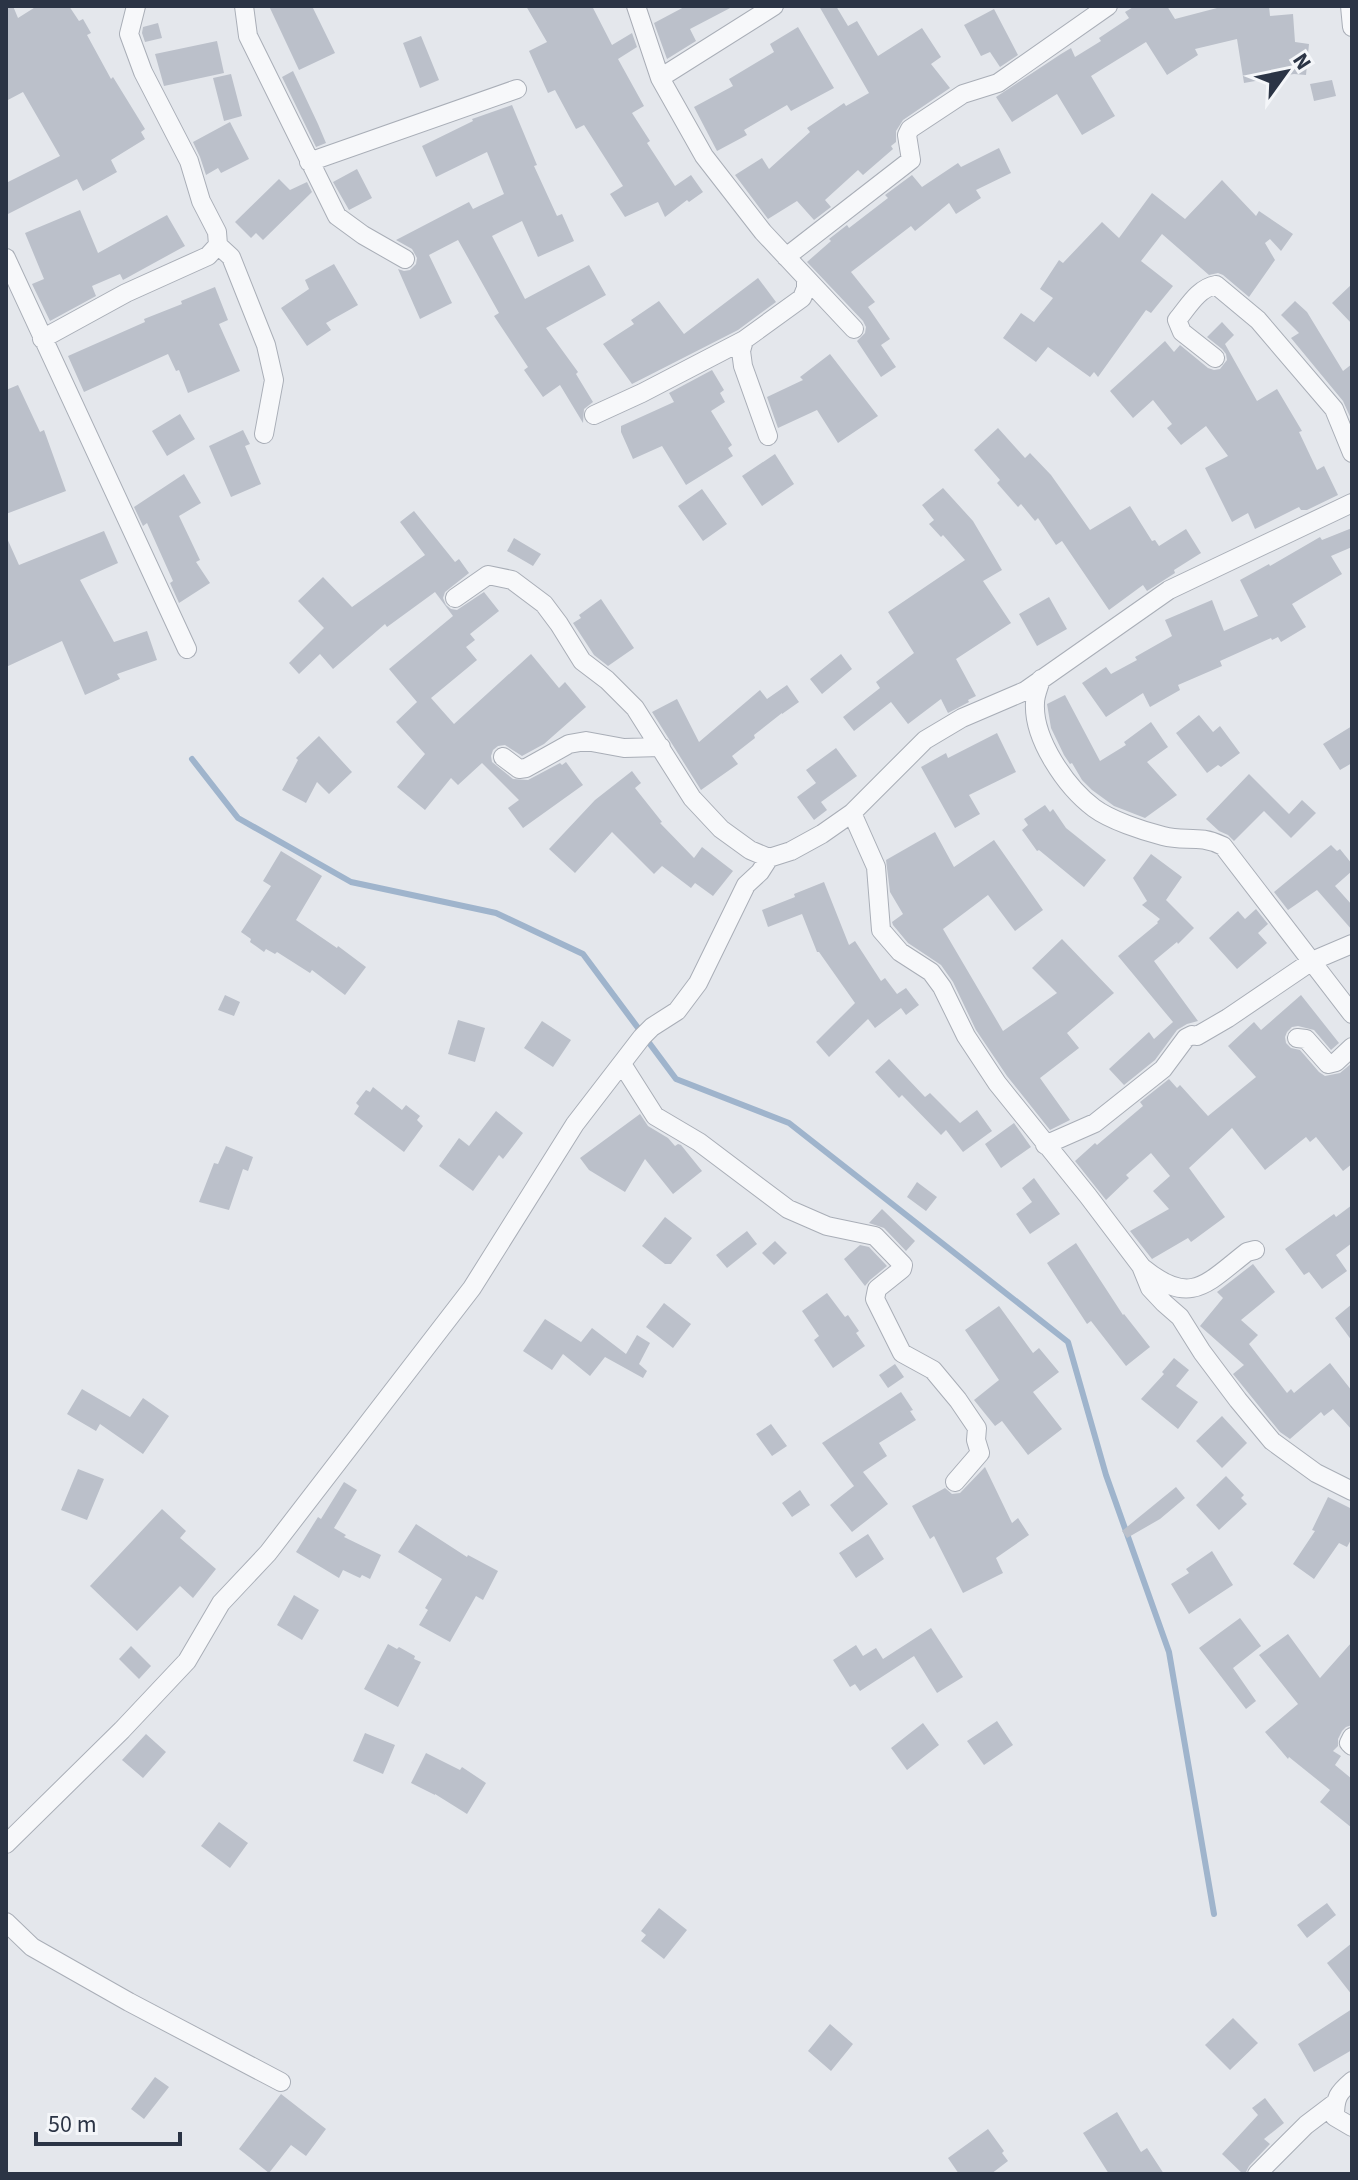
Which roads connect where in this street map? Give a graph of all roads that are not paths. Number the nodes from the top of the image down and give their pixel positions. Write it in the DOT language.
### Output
graph roads {
  1 [pos="136,6"];
  2 [pos="244,6"];
  3 [pos="636,6"];
  4 [pos="774,6"];
  5 [pos="1108,6"];
  6 [pos="660,78"];
  7 [pos="517,89"];
  8 [pos="309,162"];
  9 [pos="218,245"];
  10 [pos="786,257"];
  11 [pos="6,258"];
  12 [pos="405,259"];
  13 [pos="806,279"];
  14 [pos="854,329"];
  15 [pos="42,339"];
  16 [pos="744,340"];
  17 [pos="1215,358"];
  18 [pos="594,415"];
  19 [pos="264,434"];
  20 [pos="768,436"];
  21 [pos="1352,453"];
  22 [pos="1352,503"];
  23 [pos="455,598"];
  24 [pos="187,649"];
  25 [pos="1041,679"];
  26 [pos="661,747"];
  27 [pos="503,757"];
  28 [pos="852,813"];
  29 [pos="769,858"];
  30 [pos="1352,944"];
  31 [pos="1312,961"];
  32 [pos="1352,1014"];
  33 [pos="1297,1038"];
  34 [pos="1352,1047"];
  35 [pos="622,1064"];
  36 [pos="1045,1145"];
  37 [pos="1255,1250"];
  38 [pos="1141,1266"];
  39 [pos="955,1482"];
  40 [pos="1352,1491"];
  41 [pos="1352,1737"];
  42 [pos="1352,1746"];
  43 [pos="6,1844"];
  44 [pos="6,1922"];
  45 [pos="1352,2081"];
  46 [pos="281,2082"];
  47 [pos="1335,2103"];
  48 [pos="1352,2127"];
  49 [pos="1257,2174"];
  1 -- 9 [label="street"];
  2 -- 8 [label="street"];
  3 -- 6 [label="street"];
  4 -- 6 [label="street"];
  5 -- 10 [label="street"];
  6 -- 10 [label="street"];
  7 -- 8 [label="street"];
  8 -- 12 [label="street"];
  9 -- 15 [label="street"];
  9 -- 19 [label="street"];
  10 -- 13 [label="street"];
  11 -- 15 [label="street"];
  13 -- 14 [label="street"];
  13 -- 16 [label="street"];
  15 -- 24 [label="street"];
  16 -- 18 [label="street"];
  16 -- 20 [label="street"];
  17 -- 21 [label="street"];
  22 -- 25 [label="street"];
  23 -- 26 [label="street"];
  25 -- 28 [label="street"];
  25 -- 31 [label="street"];
  26 -- 27 [label="street"];
  26 -- 29 [label="street"];
  28 -- 29 [label="street"];
  28 -- 36 [label="street"];
  29 -- 35 [label="street"];
  30 -- 31 [label="street"];
  31 -- 32 [label="street"];
  31 -- 36 [label="street"];
  33 -- 34 [label="street"];
  35 -- 39 [label="street"];
  35 -- 43 [label="street"];
  36 -- 38 [label="street"];
  37 -- 38 [label="street"];
  38 -- 40 [label="street"];
  41 -- 42 [label="street"];
  44 -- 46 [label="street"];
  45 -- 47 [label="street"];
  47 -- 48 [label="street"];
  47 -- 49 [label="street"];
}
